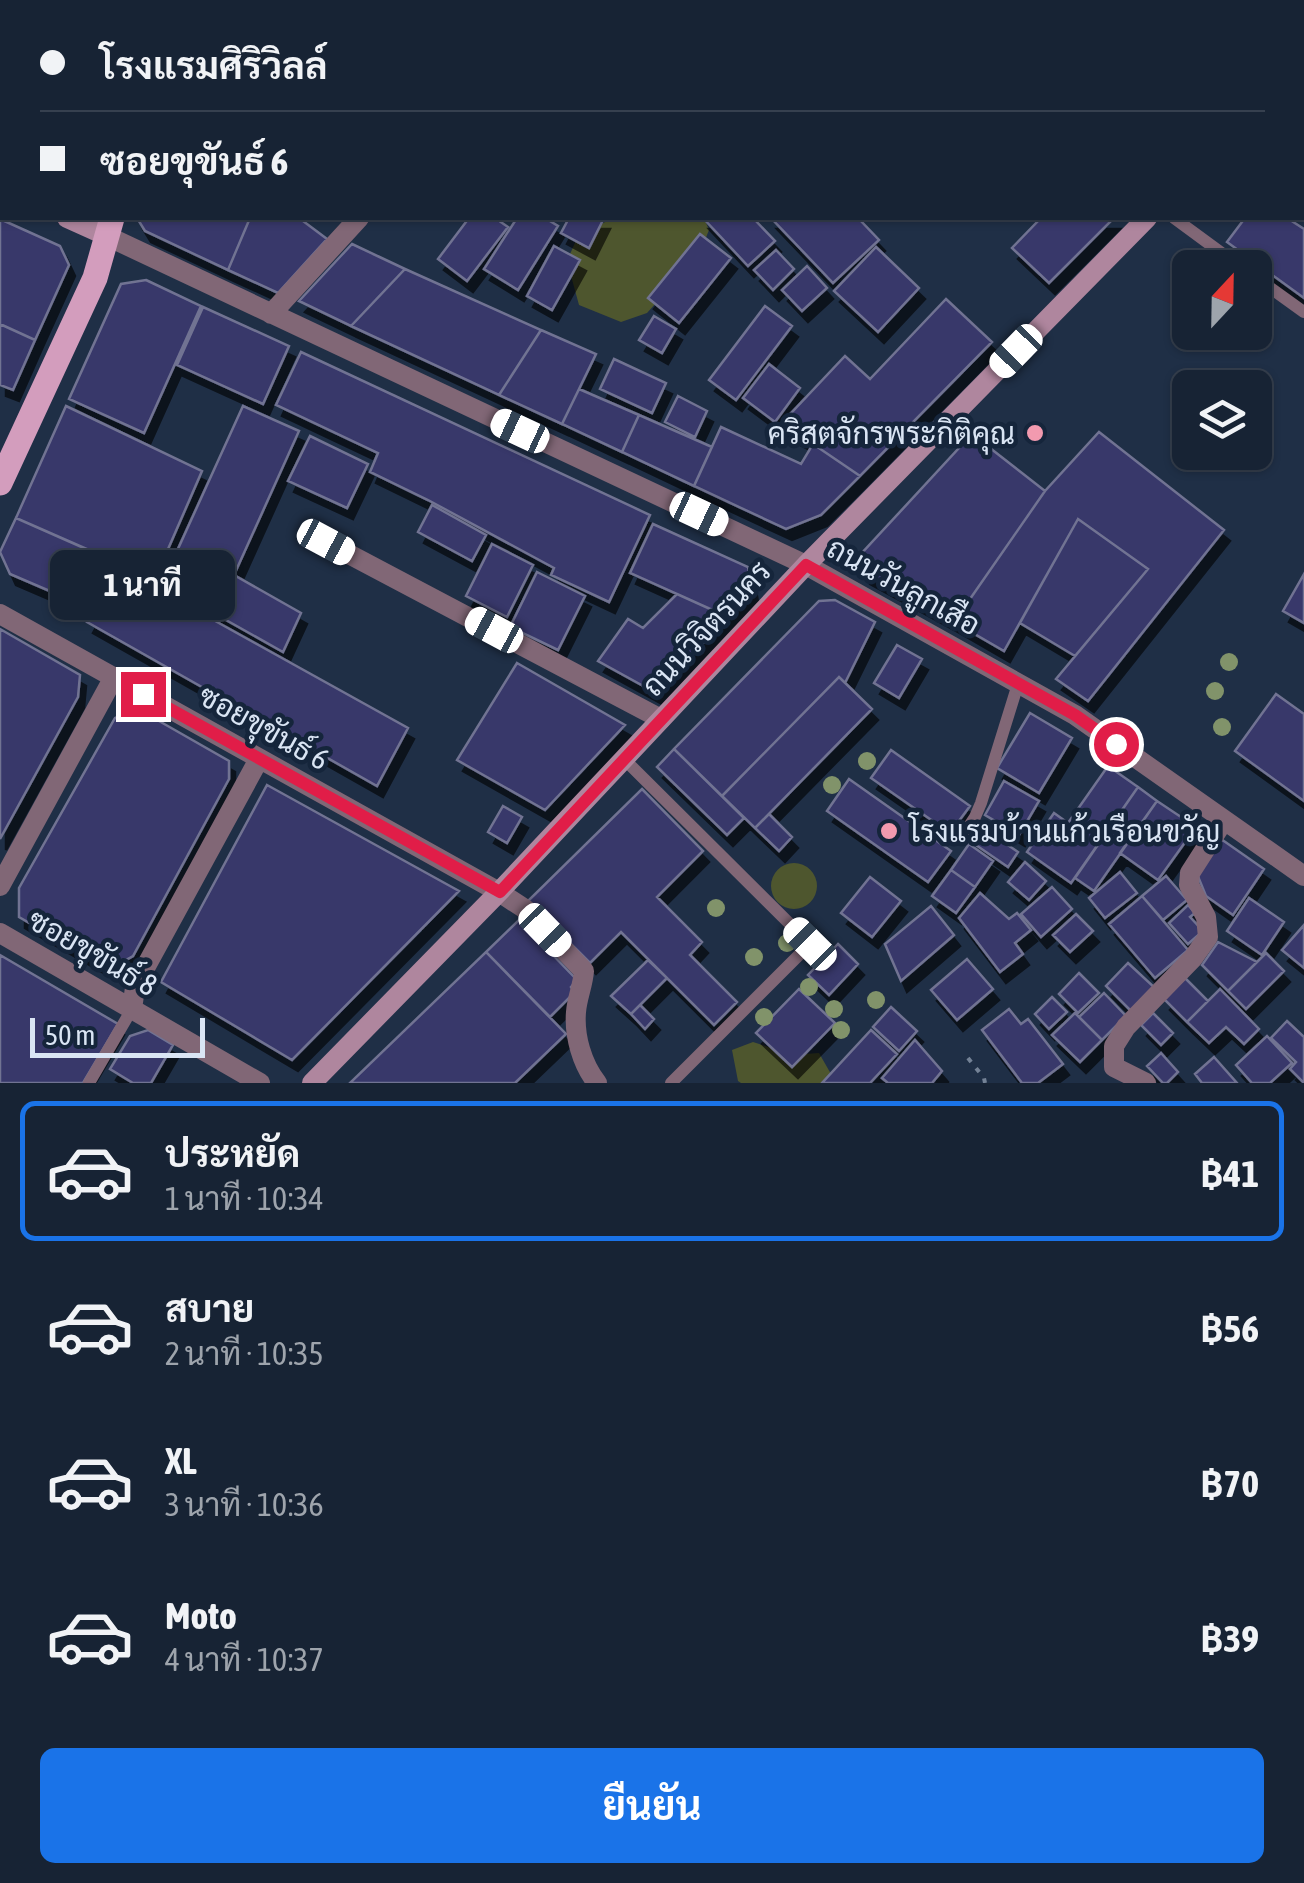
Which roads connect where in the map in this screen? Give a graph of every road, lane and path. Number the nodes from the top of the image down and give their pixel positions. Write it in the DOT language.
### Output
graph roads {
  1 [pos="77,220"];
  2 [pos="357,220"];
  3 [pos="1145,220"];
  4 [pos="1177,220"];
  5 [pos="110,227"];
  6 [pos="1218,250"];
  7 [pos="1272,289"];
  8 [pos="1304,312"];
  9 [pos="270,314"];
  10 [pos="0,483"];
  11 [pos="326,542"];
  12 [pos="806,565"];
  13 [pos="0,614"];
  14 [pos="114,678"];
  15 [pos="1018,684"];
  16 [pos="661,720"];
  17 [pos="259,758"];
  18 [pos="624,759"];
  19 [pos="1224,820"];
  20 [pos="960,840"];
  21 [pos="1304,876"];
  22 [pos="0,886"];
  23 [pos="500,892"];
  24 [pos="0,933"];
  25 [pos="132,1009"];
  26 [pos="968,1058"];
  27 [pos="89,1083"];
  28 [pos="260,1083"];
  29 [pos="312,1083"];
  30 [pos="597,1083"];
  31 [pos="671,1083"];
  32 [pos="985,1083"];
  33 [pos="1146,1083"];
  1 -- 5 [label="street, ถนนวันลูกเสือ"];
  2 -- 9 [label="street"];
  3 -- 12 [label="street, ถนนวิจิตรนคร"];
  4 -- 6 [label="lane"];
  5 -- 9 [label="street, ถนนวันลูกเสือ"];
  5 -- 10 [label="main road"];
  7 -- 8 [label="lane"];
  9 -- 12 [label="street, ถนนวันลูกเสือ"];
  11 -- 16 [label="street"];
  12 -- 15 [label="street, ถนนวันลูกเสือ"];
  12 -- 16 [label="street, ถนนวิจิตรนคร"];
  13 -- 14 [label="street, ซอยขุขันธ์ 6"];
  14 -- 17 [label="street, ซอยขุขันธ์ 6"];
  14 -- 22 [label="street"];
  15 -- 19 [label="street, ถนนวันลูกเสือ"];
  15 -- 20 [label="lane"];
  16 -- 18 [label="street, ถนนวิจิตรนคร"];
  17 -- 23 [label="street, ซอยขุขันธ์ 6"];
  17 -- 25 [label="street"];
  18 -- 23 [label="street, ถนนวิจิตรนคร"];
  18 -- 31 [label="lane"];
  19 -- 21 [label="street, ถนนวันลูกเสือ"];
  19 -- 33 [label="street"];
  23 -- 29 [label="street, ถนนวิจิตรนคร"];
  23 -- 30 [label="street, ซอยขุขันธ์ 6"];
  24 -- 25 [label="street, ซอยขุขันธ์ 8"];
  25 -- 27 [label="lane"];
  25 -- 28 [label="street, ซอยขุขันธ์ 8"];
  26 -- 32 [label="path"];
}
